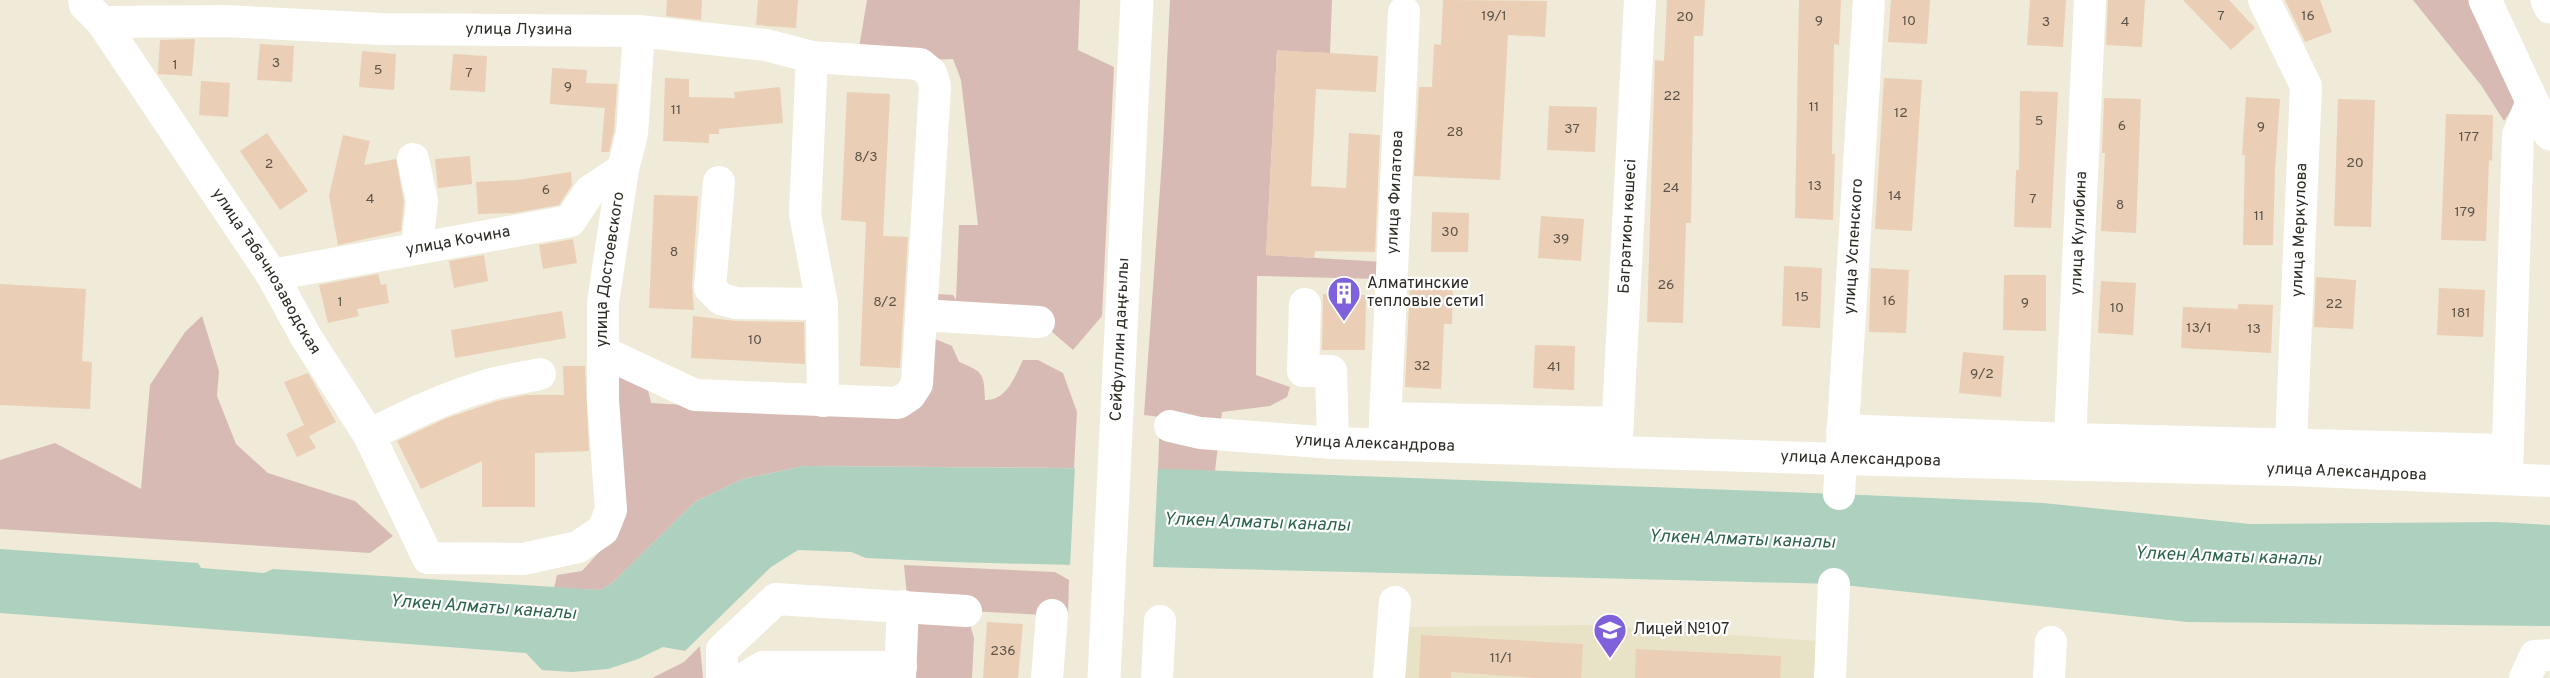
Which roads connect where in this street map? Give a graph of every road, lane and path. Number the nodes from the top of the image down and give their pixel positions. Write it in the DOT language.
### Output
graph roads {
  1 [pos="1137,0"];
  2 [pos="1640,0"];
  3 [pos="1869,0"];
  4 [pos="2090,0"];
  5 [pos="2264,0"];
  6 [pos="2485,0"];
  7 [pos="2547,0"];
  8 [pos="2550,7"];
  9 [pos="93,11"];
  10 [pos="1404,12"];
  11 [pos="639,31"];
  12 [pos="812,57"];
  13 [pos="2532,101"];
  14 [pos="2550,134"];
  15 [pos="413,159"];
  16 [pos="623,169"];
  17 [pos="719,182"];
  18 [pos="417,248"];
  19 [pos="273,275"];
  20 [pos="822,304"];
  21 [pos="1305,304"];
  22 [pos="921,315"];
  23 [pos="1039,322"];
  24 [pos="603,352"];
  25 [pos="540,374"];
  26 [pos="823,401"];
  27 [pos="1170,426"];
  28 [pos="1384,431"];
  29 [pos="369,435"];
  30 [pos="1617,437"];
  31 [pos="1333,443"];
  32 [pos="1841,444"];
  33 [pos="2069,452"];
  34 [pos="2291,458"];
  35 [pos="2507,465"];
  36 [pos="2550,481"];
  37 [pos="1839,494"];
  38 [pos="428,558"];
  39 [pos="1834,584"];
  40 [pos="1395,602"];
  41 [pos="903,606"];
  42 [pos="966,610"];
  43 [pos="1052,615"];
  44 [pos="1160,621"];
  45 [pos="2051,642"];
  46 [pos="2550,655"];
  47 [pos="901,672"];
  48 [pos="722,678"];
  49 [pos="745,678"];
  50 [pos="1047,678"];
  51 [pos="1104,678"];
  52 [pos="1157,678"];
  53 [pos="1389,678"];
  54 [pos="1830,678"];
  55 [pos="2049,678"];
  56 [pos="2524,678"];
  1 -- 51 [label="main road, Сейфуллин даңғылы"];
  2 -- 30 [label="street, Багратион көшесі"];
  3 -- 32 [label="street, улица Успенского"];
  4 -- 33 [label="street, улица Кулибина"];
  5 -- 34 [label="street, улица Меркулова"];
  6 -- 13 [label="main road"];
  7 -- 8 [label="main road"];
  9 -- 11 [label="street, улица Лузина"];
  9 -- 19 [label="street, улица Табачнозаводская"];
  10 -- 28 [label="street, улица Филатова"];
  11 -- 12 [label="street, улица Лузина"];
  11 -- 16 [label="street, улица Достоевского"];
  12 -- 20 [label="street"];
  12 -- 22 [label="street, улица Лузина"];
  13 -- 14 [label="main road"];
  13 -- 35 [label="street"];
  15 -- 18 [label="street"];
  16 -- 18 [label="street, улица Кочина"];
  16 -- 24 [label="street, улица Достоевского"];
  17 -- 20 [label="street"];
  18 -- 19 [label="street, улица Кочина"];
  19 -- 29 [label="street, улица Табачнозаводская"];
  20 -- 26 [label="street"];
  21 -- 31 [label="street"];
  22 -- 23 [label="street"];
  22 -- 26 [label="street"];
  24 -- 26 [label="street"];
  24 -- 38 [label="street, улица Достоевского"];
  25 -- 29 [label="street"];
  27 -- 31 [label="street, улица Александрова"];
  28 -- 30 [label="street, улица Александрова"];
  28 -- 31 [label="street, улица Александрова"];
  29 -- 38 [label="street, улица Табачнозаводская"];
  30 -- 32 [label="street, улица Александрова"];
  32 -- 33 [label="street, улица Александрова"];
  32 -- 37 [label="street, улица Успенского"];
  33 -- 34 [label="street, улица Александрова"];
  34 -- 35 [label="street, улица Александрова"];
  35 -- 36 [label="street"];
  39 -- 54 [label="street"];
  40 -- 53 [label="street"];
  41 -- 42 [label="street"];
  41 -- 47 [label="street"];
  41 -- 48 [label="street"];
  43 -- 50 [label="street"];
  44 -- 52 [label="street"];
  45 -- 55 [label="street"];
  46 -- 56 [label="street"];
  47 -- 49 [label="street"];
}
